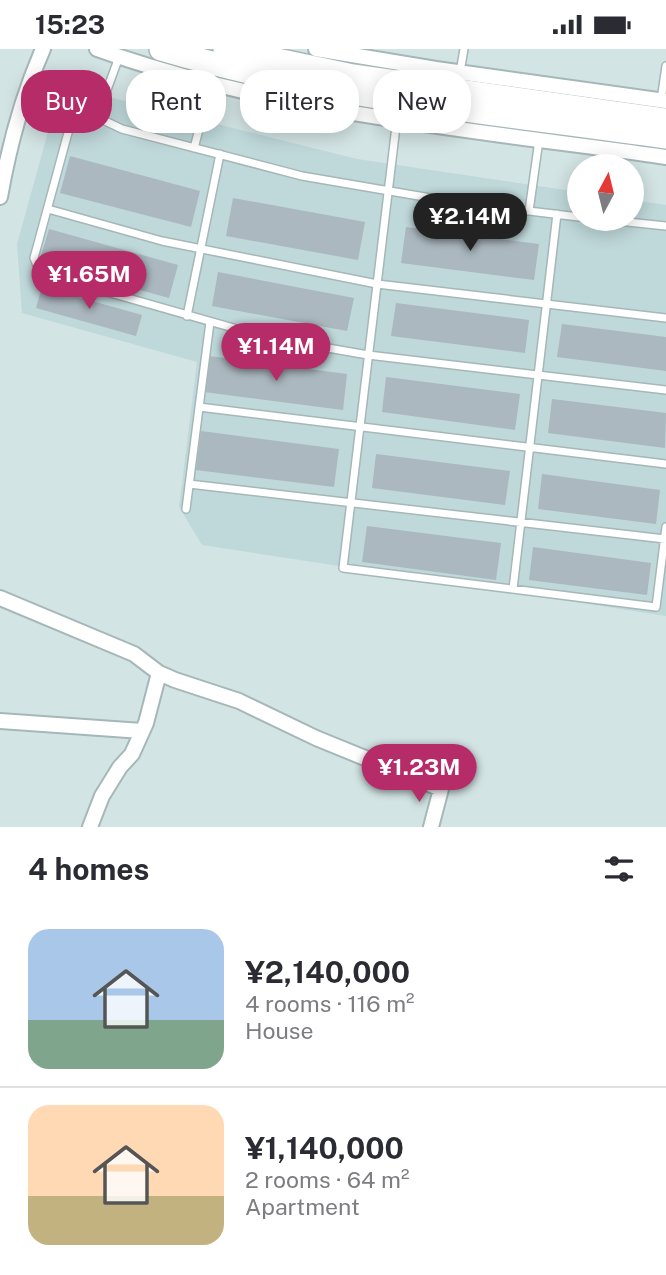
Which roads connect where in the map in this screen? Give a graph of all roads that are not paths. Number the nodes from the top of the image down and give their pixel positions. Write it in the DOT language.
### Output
graph roads {
  1 [pos="43,49"];
  2 [pos="97,49"];
  3 [pos="162,49"];
  4 [pos="225,49"];
  5 [pos="316,49"];
  6 [pos="464,49"];
  7 [pos="119,57"];
  8 [pos="666,66"];
  9 [pos="34,70"];
  10 [pos="165,70"];
  11 [pos="406,70"];
  12 [pos="460,70"];
  13 [pos="112,76"];
  14 [pos="373,77"];
  15 [pos="471,84"];
  16 [pos="226,86"];
  17 [pos="373,103"];
  18 [pos="21,107"];
  19 [pos="373,110"];
  20 [pos="471,111"];
  21 [pos="664,115"];
  22 [pos="112,124"];
  23 [pos="471,124"];
  24 [pos="68,133"];
  25 [pos="198,133"];
  26 [pos="395,133"];
  27 [pos="540,139"];
  28 [pos="194,148"];
  29 [pos="220,155"];
  30 [pos="4,156"];
  31 [pos="666,157"];
  32 [pos="388,191"];
  33 [pos="0,197"];
  34 [pos="48,209"];
  35 [pos="529,211"];
  36 [pos="557,214"];
  37 [pos="567,215"];
  38 [pos="644,224"];
  39 [pos="666,226"];
  40 [pos="201,249"];
  41 [pos="377,283"];
  42 [pos="546,304"];
  43 [pos="187,316"];
  44 [pos="666,318"];
  45 [pos="210,322"];
  46 [pos="368,355"];
  47 [pos="538,375"];
  48 [pos="666,390"];
  49 [pos="199,407"];
  50 [pos="360,427"];
  51 [pos="529,448"];
  52 [pos="666,464"];
  53 [pos="189,484"];
  54 [pos="351,503"];
  55 [pos="186,509"];
  56 [pos="520,522"];
  57 [pos="666,527"];
  58 [pos="665,539"];
  59 [pos="513,589"];
  60 [pos="0,598"];
  61 [pos="159,673"];
  62 [pos="0,721"];
  63 [pos="142,731"];
  64 [pos="90,827"];
  65 [pos="431,827"];
  1 -- 9 [label="street"];
  2 -- 7 [label="street"];
  3 -- 17 [label="highway"];
  4 -- 14 [label="highway"];
  5 -- 11 [label="street"];
  6 -- 12 [label="lane"];
  7 -- 10 [label="street"];
  7 -- 13 [label="lane"];
  8 -- 21 [label="lane"];
  15 -- 21 [label="highway"];
  16 -- 19 [label="street"];
  18 -- 30 [label="street"];
  20 -- 21 [label="highway"];
  22 -- 28 [label="lane"];
  23 -- 27 [label="street"];
  24 -- 34 [label="lane"];
  25 -- 28 [label="lane"];
  26 -- 32 [label="lane"];
  27 -- 31 [label="street"];
  27 -- 35 [label="lane"];
  28 -- 29 [label="lane"];
  29 -- 32 [label="lane"];
  29 -- 40 [label="lane"];
  30 -- 33 [label="street"];
  32 -- 35 [label="lane"];
  32 -- 41 [label="lane"];
  34 -- 40 [label="lane"];
  34 -- 43 [label="lane"];
  35 -- 36 [label="lane"];
  36 -- 37 [label="lane"];
  36 -- 42 [label="lane"];
  38 -- 39 [label="lane"];
  40 -- 41 [label="lane"];
  40 -- 43 [label="lane"];
  41 -- 42 [label="lane"];
  41 -- 46 [label="lane"];
  42 -- 44 [label="lane"];
  42 -- 47 [label="lane"];
  43 -- 45 [label="lane"];
  45 -- 46 [label="lane"];
  45 -- 49 [label="lane"];
  46 -- 47 [label="lane"];
  46 -- 50 [label="lane"];
  47 -- 48 [label="lane"];
  47 -- 51 [label="lane"];
  49 -- 50 [label="lane"];
  49 -- 53 [label="lane"];
  50 -- 51 [label="lane"];
  50 -- 54 [label="lane"];
  51 -- 52 [label="lane"];
  51 -- 56 [label="lane"];
  53 -- 54 [label="lane"];
  53 -- 55 [label="lane"];
  54 -- 56 [label="lane"];
  54 -- 59 [label="lane"];
  56 -- 58 [label="lane"];
  56 -- 59 [label="lane"];
  57 -- 58 [label="lane"];
  58 -- 59 [label="lane"];
  60 -- 61 [label="street"];
  61 -- 63 [label="street"];
  61 -- 65 [label="street"];
  62 -- 63 [label="street"];
  63 -- 64 [label="street"];
}
